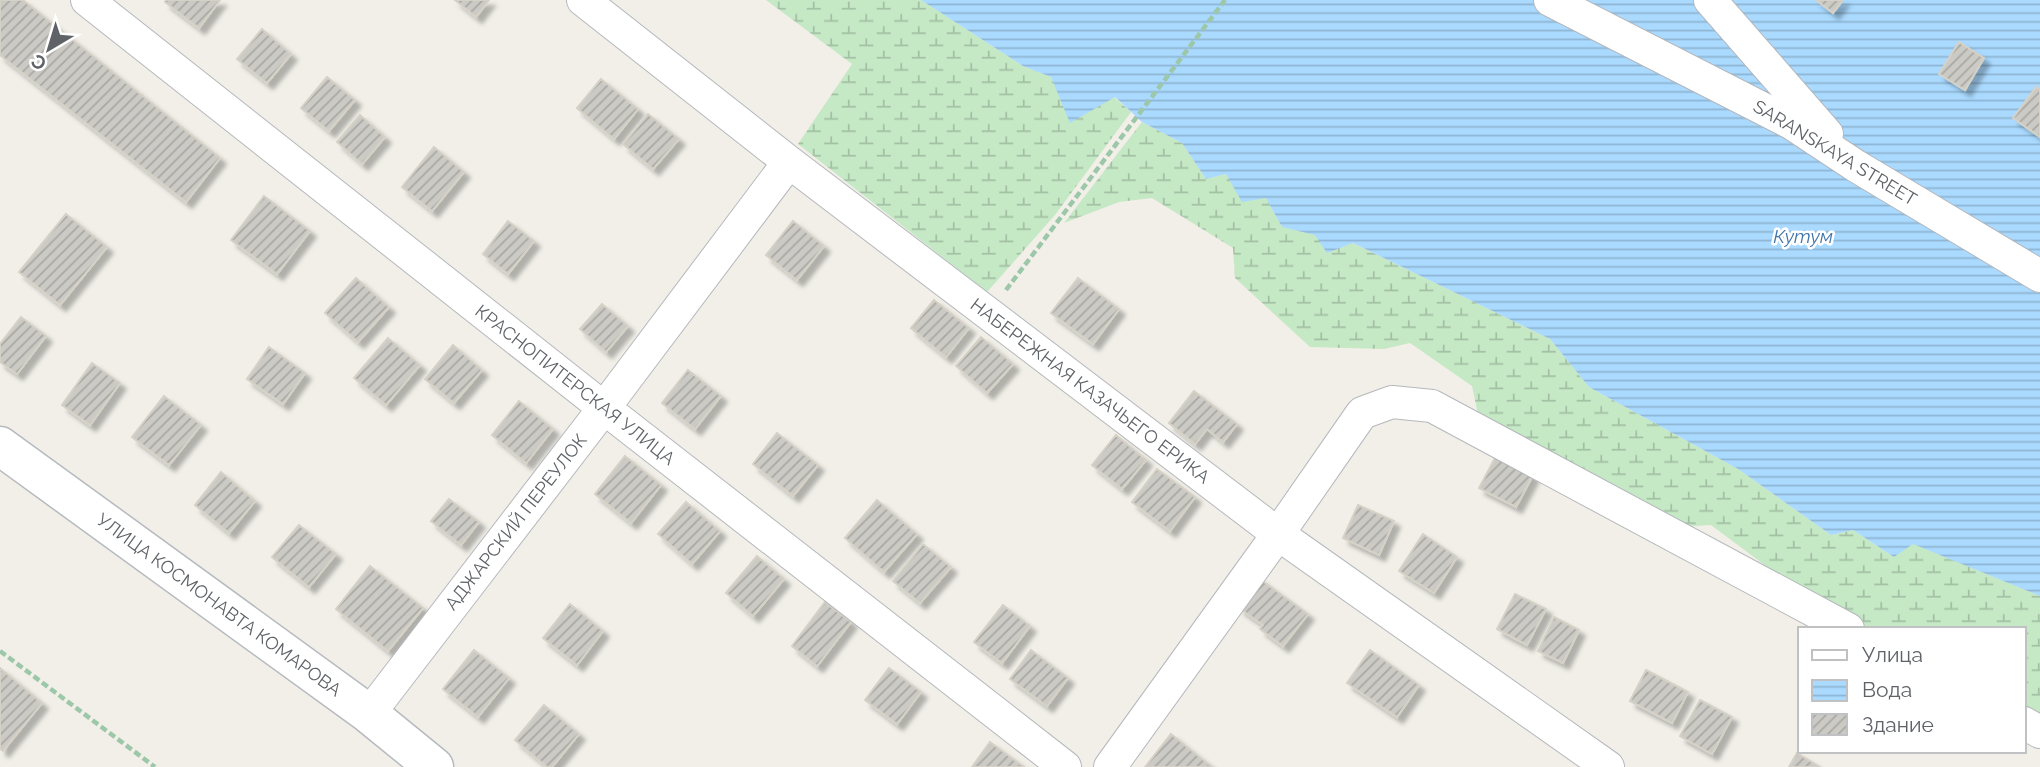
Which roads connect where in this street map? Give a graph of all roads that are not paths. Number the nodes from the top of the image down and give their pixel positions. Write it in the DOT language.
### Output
graph roads {
  1 [pos="87,0"];
  2 [pos="583,0"];
  3 [pos="1550,0"];
  4 [pos="1710,0"];
  5 [pos="789,162"];
  6 [pos="1856,166"];
  7 [pos="2040,276"];
  8 [pos="604,408"];
  9 [pos="0,446"];
  10 [pos="1278,534"];
  11 [pos="1844,627"];
  12 [pos="369,714"];
  13 [pos="435,767"];
  14 [pos="1065,767"];
  15 [pos="1110,767"];
  16 [pos="1608,767"];
  1 -- 8 [label="street, КРАСНОПИТЕРСКАЯ УЛИЦА"];
  2 -- 5 [label="street, НАБЕРЕЖНАЯ КАЗАЧЬЕГО ЕРИКА"];
  3 -- 6 [label="street, SARANSKAYA STREET"];
  4 -- 6 [label="street"];
  5 -- 8 [label="street, АДЖАРСКИЙ ПЕРЕУЛОК"];
  5 -- 10 [label="street, НАБЕРЕЖНАЯ КАЗАЧЬЕГО ЕРИКА"];
  6 -- 7 [label="street, SARANSKAYA STREET"];
  8 -- 12 [label="street, АДЖАРСКИЙ ПЕРЕУЛОК"];
  8 -- 14 [label="street, КРАСНОПИТЕРСКАЯ УЛИЦА"];
  9 -- 12 [label="main road, УЛИЦА КОСМОНАВТА КОМАРОВА"];
  10 -- 11 [label="street"];
  10 -- 15 [label="street"];
  10 -- 16 [label="street, НАБЕРЕЖНАЯ КАЗАЧЬЕГО ЕРИКА"];
  12 -- 13 [label="main road, УЛИЦА КОСМОНАВТА КОМАРОВА"];
}
